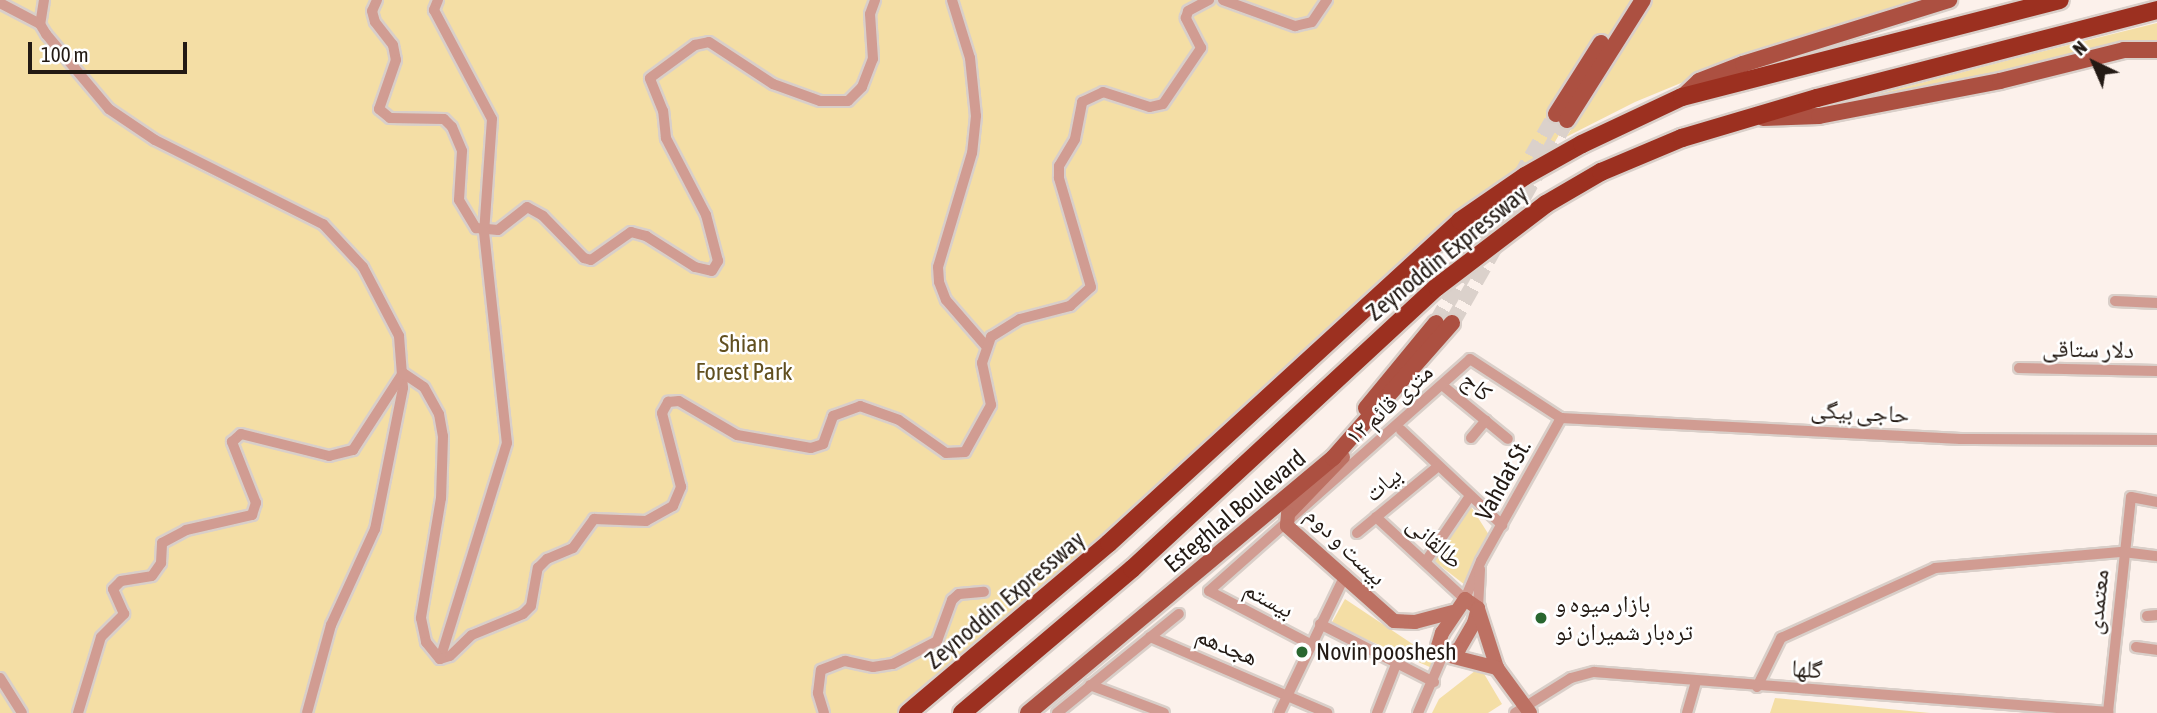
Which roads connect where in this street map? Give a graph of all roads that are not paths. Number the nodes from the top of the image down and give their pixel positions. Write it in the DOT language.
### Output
graph roads {
  1 [pos="44,0"];
  2 [pos="377,0"];
  3 [pos="438,0"];
  4 [pos="874,0"];
  5 [pos="952,0"];
  6 [pos="1209,0"];
  7 [pos="1223,0"];
  8 [pos="1327,0"];
  9 [pos="1630,0"];
  10 [pos="1643,0"];
  11 [pos="1949,0"];
  12 [pos="2060,0"];
  13 [pos="0,3"];
  14 [pos="2157,10"];
  15 [pos="40,24"];
  16 [pos="2157,50"];
  17 [pos="1682,97"];
  18 [pos="1754,118"];
  19 [pos="484,232"];
  20 [pos="2115,301"];
  21 [pos="2157,303"];
  22 [pos="986,346"];
  23 [pos="2019,368"];
  24 [pos="2157,371"];
  25 [pos="403,373"];
  26 [pos="1442,385"];
  27 [pos="1561,418"];
  28 [pos="1486,420"];
  29 [pos="1367,423"];
  30 [pos="1401,430"];
  31 [pos="1471,438"];
  32 [pos="1508,439"];
  33 [pos="2157,440"];
  34 [pos="1437,467"];
  35 [pos="1470,496"];
  36 [pos="2157,502"];
  37 [pos="1376,517"];
  38 [pos="1287,526"];
  39 [pos="1502,526"];
  40 [pos="1357,533"];
  41 [pos="2123,552"];
  42 [pos="2157,556"];
  43 [pos="1426,561"];
  44 [pos="1481,561"];
  45 [pos="1345,575"];
  46 [pos="1209,591"];
  47 [pos="984,592"];
  48 [pos="1465,599"];
  49 [pos="1478,608"];
  50 [pos="1453,612"];
  51 [pos="1180,614"];
  52 [pos="1320,624"];
  53 [pos="1150,637"];
  54 [pos="1310,644"];
  55 [pos="2136,648"];
  56 [pos="2157,650"];
  57 [pos="1447,655"];
  58 [pos="440,659"];
  59 [pos="1397,662"];
  60 [pos="1497,668"];
  61 [pos="0,678"];
  62 [pos="1696,681"];
  63 [pos="1434,682"];
  64 [pos="1090,685"];
  65 [pos="1757,687"];
  66 [pos="1287,695"];
  67 [pos="1524,711"];
  68 [pos="2052,711"];
  69 [pos="2108,712"];
  70 [pos="22,713"];
  71 [pos="78,713"];
  72 [pos="307,713"];
  73 [pos="824,713"];
  74 [pos="908,713"];
  75 [pos="962,713"];
  76 [pos="1013,713"];
  77 [pos="1028,713"];
  78 [pos="1057,713"];
  79 [pos="1164,713"];
  80 [pos="1279,713"];
  81 [pos="1328,713"];
  82 [pos="1377,713"];
  83 [pos="1418,713"];
  84 [pos="1687,713"];
  1 -- 15 [label="street"];
  2 -- 19 [label="street"];
  3 -- 19 [label="street"];
  4 -- 19 [label="street"];
  5 -- 22 [label="street"];
  6 -- 22 [label="street"];
  7 -- 8 [label="street"];
  9 -- 10 [label="main road"];
  11 -- 17 [label="main road"];
  12 -- 17 [label="highway, Zeynoddin Expressway"];
  13 -- 15 [label="street"];
  14 -- 18 [label="highway, Zeynoddin Expressway"];
  15 -- 25 [label="street"];
  16 -- 18 [label="main road"];
  17 -- 74 [label="highway, Zeynoddin Expressway"];
  18 -- 75 [label="highway, Zeynoddin Expressway"];
  19 -- 58 [label="street"];
  20 -- 21 [label="street"];
  22 -- 58 [label="street"];
  23 -- 24 [label="street, دلار ستاقی"];
  25 -- 58 [label="street"];
  25 -- 71 [label="street"];
  25 -- 72 [label="street"];
  26 -- 27 [label="street, ۱۲ متری قائم"];
  26 -- 28 [label="street, کاج"];
  26 -- 38 [label="street, ۱۲ متری قائم"];
  27 -- 33 [label="street, حاجی بیگی"];
  27 -- 39 [label="street, Vahdat St."];
  28 -- 31 [label="street, کاج"];
  28 -- 32 [label="street, کاج"];
  29 -- 38 [label="main road, بیست و دوم"];
  29 -- 76 [label="main road, Esteghlal Boulevard"];
  29 -- 77 [label="main road, Esteghlal Boulevard"];
  30 -- 34 [label="street"];
  34 -- 35 [label="street"];
  34 -- 37 [label="street, بیات"];
  35 -- 39 [label="street"];
  35 -- 43 [label="street"];
  36 -- 41 [label="street, معتمدی"];
  37 -- 40 [label="street, بیات"];
  37 -- 43 [label="street, طالقانی"];
  38 -- 45 [label="main road, بیست و دوم"];
  38 -- 46 [label="street, ۱۲ متری قائم"];
  39 -- 44 [label="street, Vahdat St."];
  41 -- 42 [label="street"];
  41 -- 65 [label="street"];
  41 -- 69 [label="street, معتمدی"];
  43 -- 48 [label="street, طالقانی"];
  44 -- 48 [label="street, Vahdat St."];
  44 -- 49 [label="street, Vahdat St."];
  45 -- 50 [label="main road, بیست و دوم"];
  45 -- 52 [label="street"];
  46 -- 54 [label="street, بیستم"];
  47 -- 73 [label="street"];
  48 -- 49 [label="main road"];
  48 -- 50 [label="main road"];
  49 -- 57 [label="main road"];
  49 -- 60 [label="main road"];
  50 -- 57 [label="main road"];
  51 -- 53 [label="street"];
  52 -- 54 [label="street"];
  52 -- 59 [label="street, بیستم"];
  53 -- 64 [label="street"];
  53 -- 66 [label="street, هجدهم"];
  54 -- 66 [label="street"];
  55 -- 56 [label="street"];
  57 -- 60 [label="main road"];
  57 -- 63 [label="street"];
  59 -- 63 [label="street, بیستم"];
  59 -- 82 [label="street"];
  60 -- 67 [label="main road"];
  61 -- 70 [label="street"];
  62 -- 65 [label="street, گلها"];
  62 -- 67 [label="street, گلها"];
  62 -- 84 [label="street"];
  63 -- 83 [label="street"];
  64 -- 78 [label="street"];
  64 -- 79 [label="street"];
  65 -- 68 [label="street, گلها"];
  66 -- 80 [label="street"];
  66 -- 81 [label="street, هجدهم"];
  68 -- 69 [label="street, گلها"];
}
